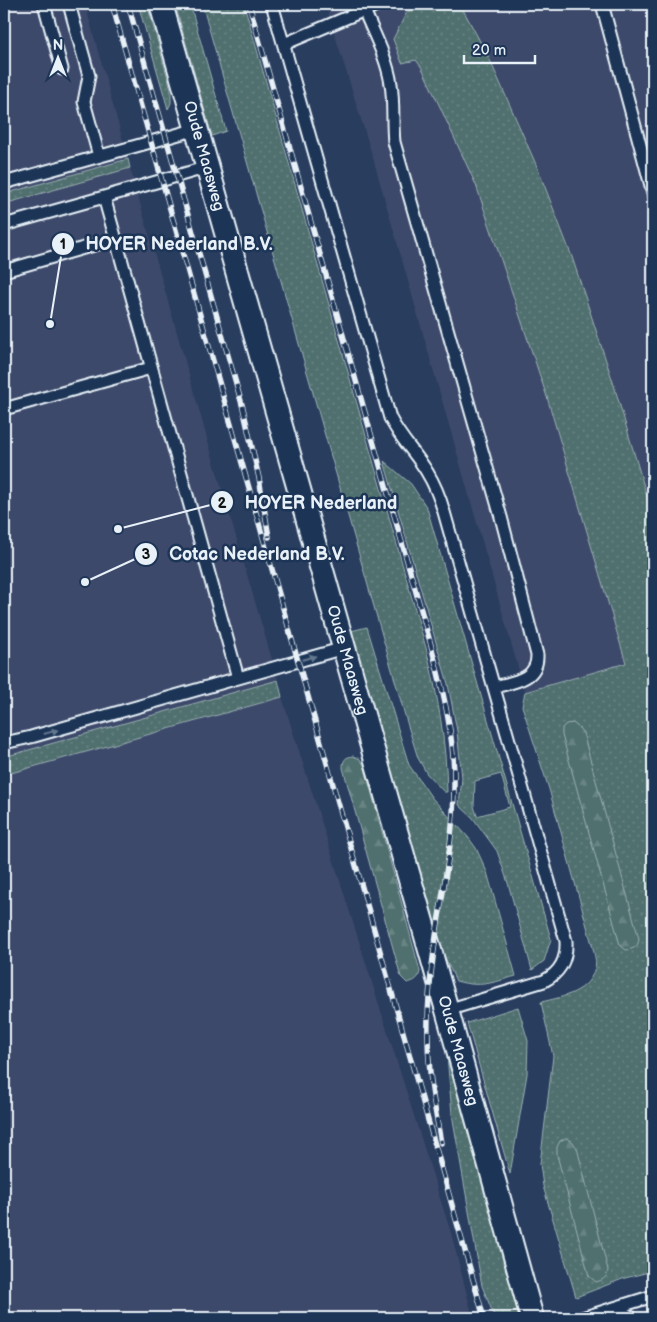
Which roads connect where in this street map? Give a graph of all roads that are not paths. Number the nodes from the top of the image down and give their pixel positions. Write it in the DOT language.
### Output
graph roads {
  1 [pos="44,4"];
  2 [pos="69,4"];
  3 [pos="161,4"];
  4 [pos="272,4"];
  5 [pos="379,4"];
  6 [pos="602,4"];
  7 [pos="364,10"];
  8 [pos="284,44"];
  9 [pos="62,69"];
  10 [pos="196,129"];
  11 [pos="99,156"];
  12 [pos="208,167"];
  13 [pos="4,183"];
  14 [pos="653,193"];
  15 [pos="104,197"];
  16 [pos="4,225"];
  17 [pos="115,239"];
  18 [pos="4,271"];
  19 [pos="151,368"];
  20 [pos="4,409"];
  21 [pos="344,648"];
  22 [pos="238,678"];
  23 [pos="494,688"];
  24 [pos="31,738"];
  25 [pos="4,743"];
  26 [pos="4,751"];
  27 [pos="447,1010"];
  28 [pos="653,1296"];
  29 [pos="609,1310"];
  30 [pos="532,1318"];
  31 [pos="582,1318"];
  32 [pos="632,1318"];
  1 -- 9 [label="lane"];
  2 -- 11 [label="lane"];
  3 -- 10 [label="street, Oude Maasweg"];
  4 -- 8 [label="lane"];
  5 -- 7 [label="lane"];
  6 -- 14 [label="lane"];
  7 -- 8 [label="lane"];
  7 -- 23 [label="lane"];
  8 -- 23 [label="lane"];
  10 -- 11 [label="lane"];
  10 -- 12 [label="street, Oude Maasweg"];
  11 -- 13 [label="lane"];
  12 -- 15 [label="lane"];
  12 -- 21 [label="street, Oude Maasweg"];
  15 -- 16 [label="lane"];
  15 -- 17 [label="lane"];
  17 -- 18 [label="lane"];
  17 -- 19 [label="lane"];
  19 -- 20 [label="lane"];
  19 -- 22 [label="lane"];
  22 -- 21 [label="lane, one-way"];
  21 -- 27 [label="street, Oude Maasweg"];
  24 -- 22 [label="lane, one-way"];
  23 -- 27 [label="lane"];
  24 -- 25 [label="lane"];
  24 -- 26 [label="lane"];
  27 -- 30 [label="street, Oude Maasweg"];
  28 -- 29 [label="lane"];
  29 -- 31 [label="lane"];
  29 -- 32 [label="lane"];
}
